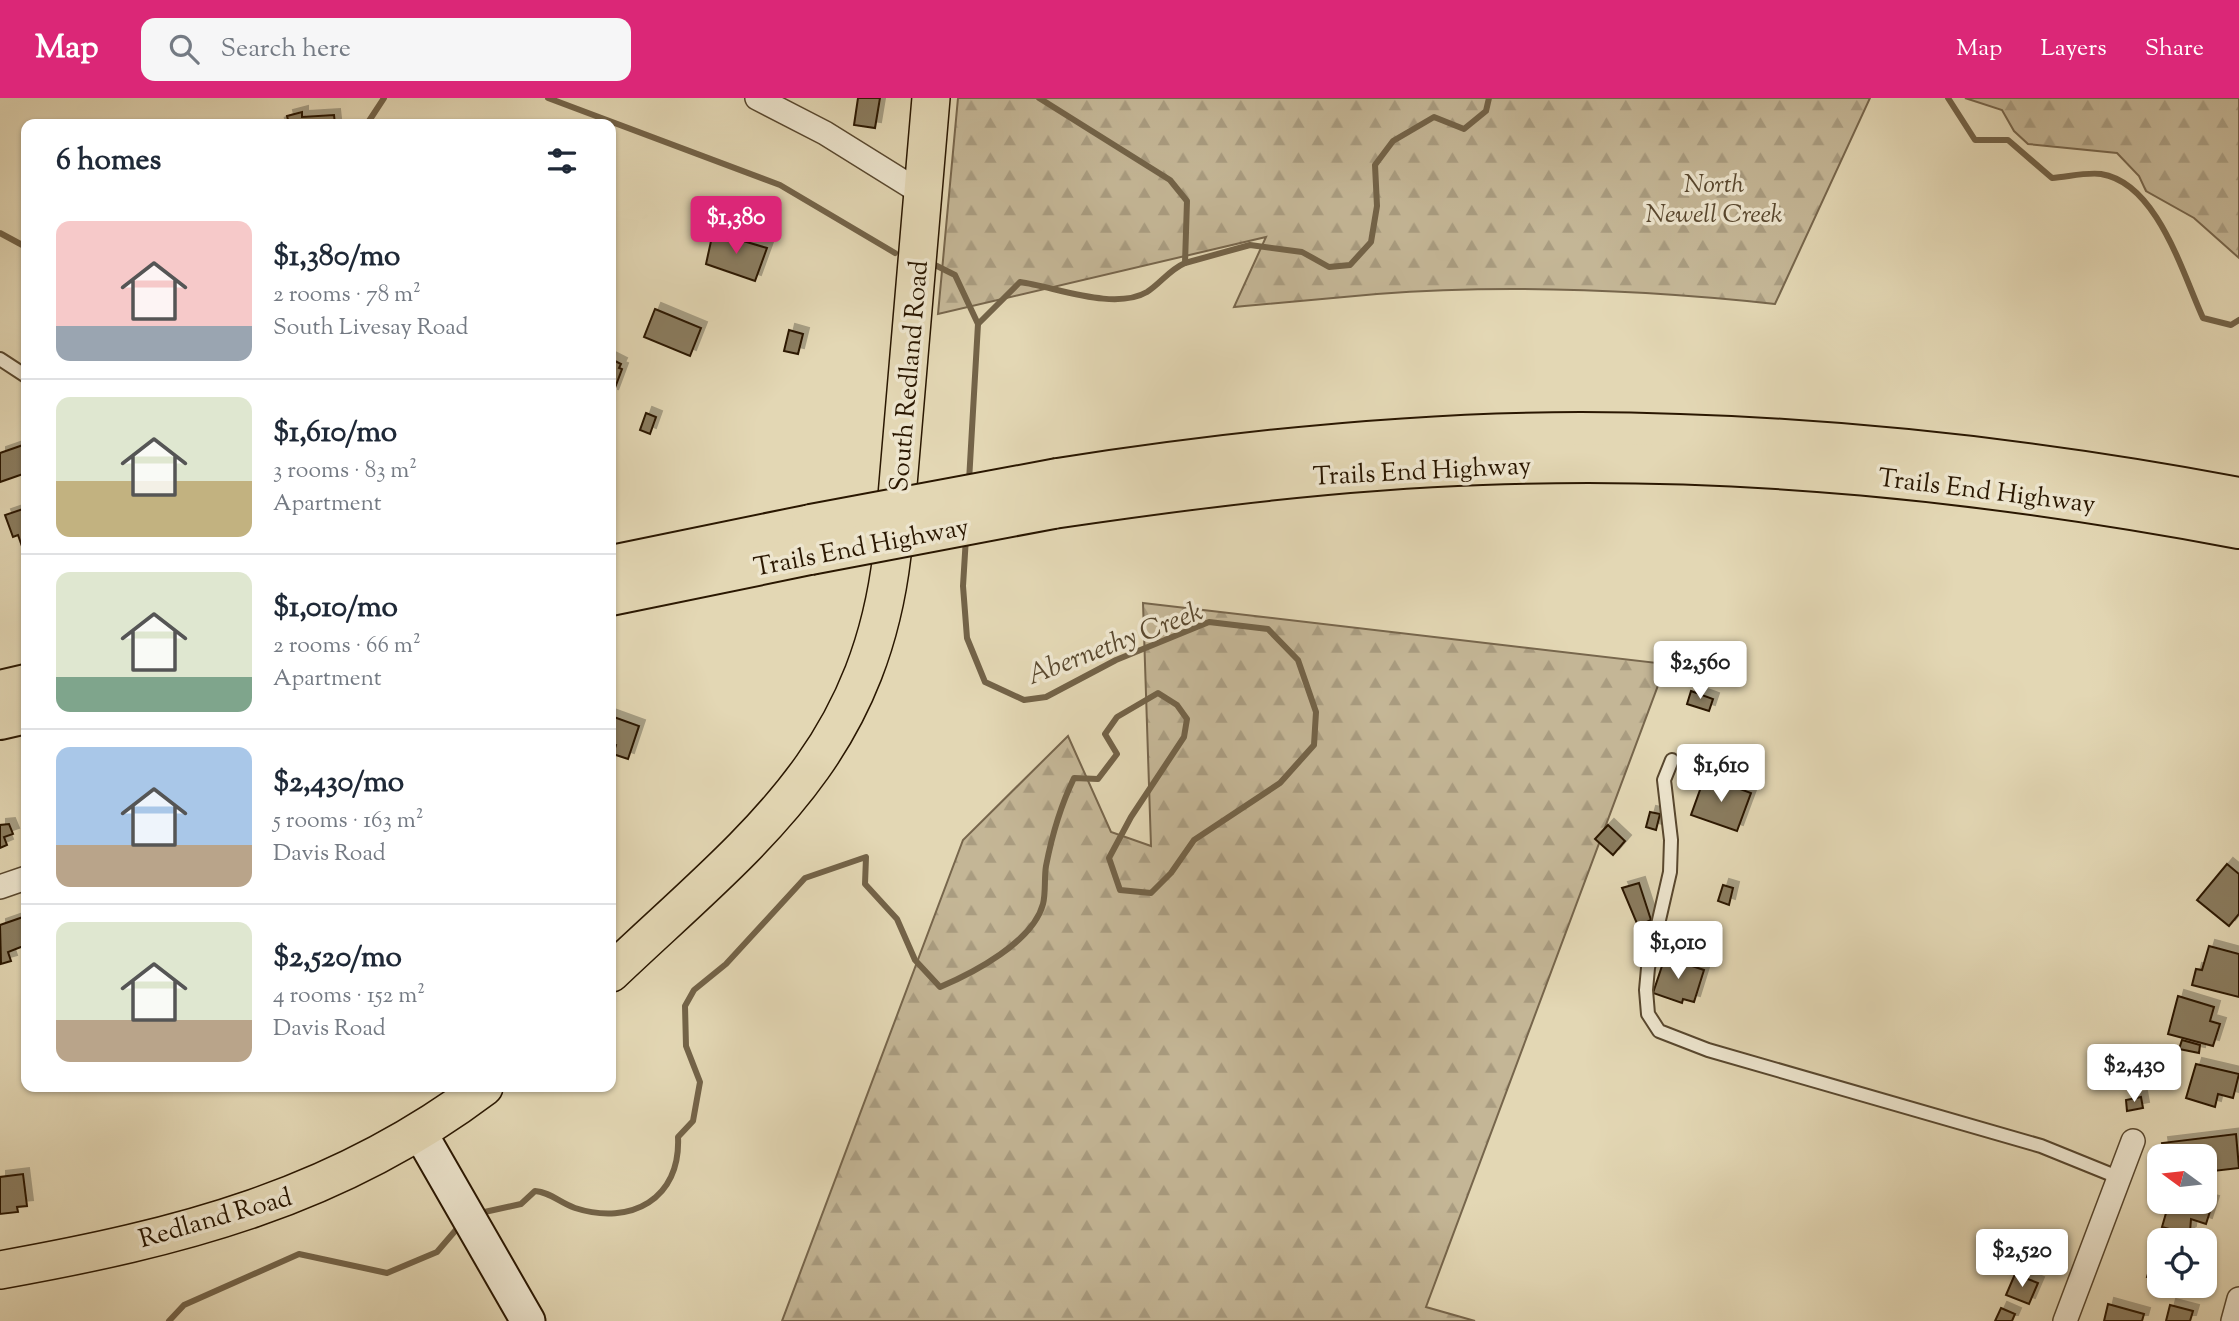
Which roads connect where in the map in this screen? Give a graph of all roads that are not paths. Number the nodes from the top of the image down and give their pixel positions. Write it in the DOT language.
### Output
graph roads {
  1 [pos="757,98"];
  2 [pos="931,98"];
  3 [pos="923,194"];
  4 [pos="0,359"];
  5 [pos="21,373"];
  6 [pos="1056,494"];
  7 [pos="2239,497"];
  8 [pos="2239,528"];
  9 [pos="810,540"];
  10 [pos="616,564"];
  11 [pos="616,595"];
  12 [pos="21,685"];
  13 [pos="0,690"];
  14 [pos="21,715"];
  15 [pos="0,719"];
  16 [pos="1672,760"];
  17 [pos="21,880"];
  18 [pos="0,887"];
  19 [pos="616,968"];
  20 [pos="477,1092"];
  21 [pos="420,1133"];
  22 [pos="2133,1141"];
  23 [pos="2120,1178"];
  24 [pos="0,1270"];
  25 [pos="2239,1299"];
  26 [pos="528,1321"];
  27 [pos="2065,1321"];
  28 [pos="2233,1321"];
  1 -- 3 [label="street"];
  2 -- 3 [label="main road, South Redland Road"];
  3 -- 19 [label="main road, South Redland Road"];
  4 -- 5 [label="lane"];
  6 -- 7 [label="highway, Trails End Highway"];
  6 -- 8 [label="highway, Trails End Highway"];
  6 -- 9 [label="highway, Trails End Highway, bridge"];
  9 -- 10 [label="highway, Trails End Highway"];
  9 -- 11 [label="highway, Trails End Highway"];
  12 -- 13 [label="highway"];
  14 -- 15 [label="highway"];
  16 -- 23 [label="lane"];
  17 -- 18 [label="street"];
  20 -- 21 [label="main road"];
  21 -- 24 [label="main road, Redland Road"];
  21 -- 26 [label="street"];
  22 -- 23 [label="street"];
  23 -- 27 [label="street"];
  25 -- 28 [label="street"];
}
